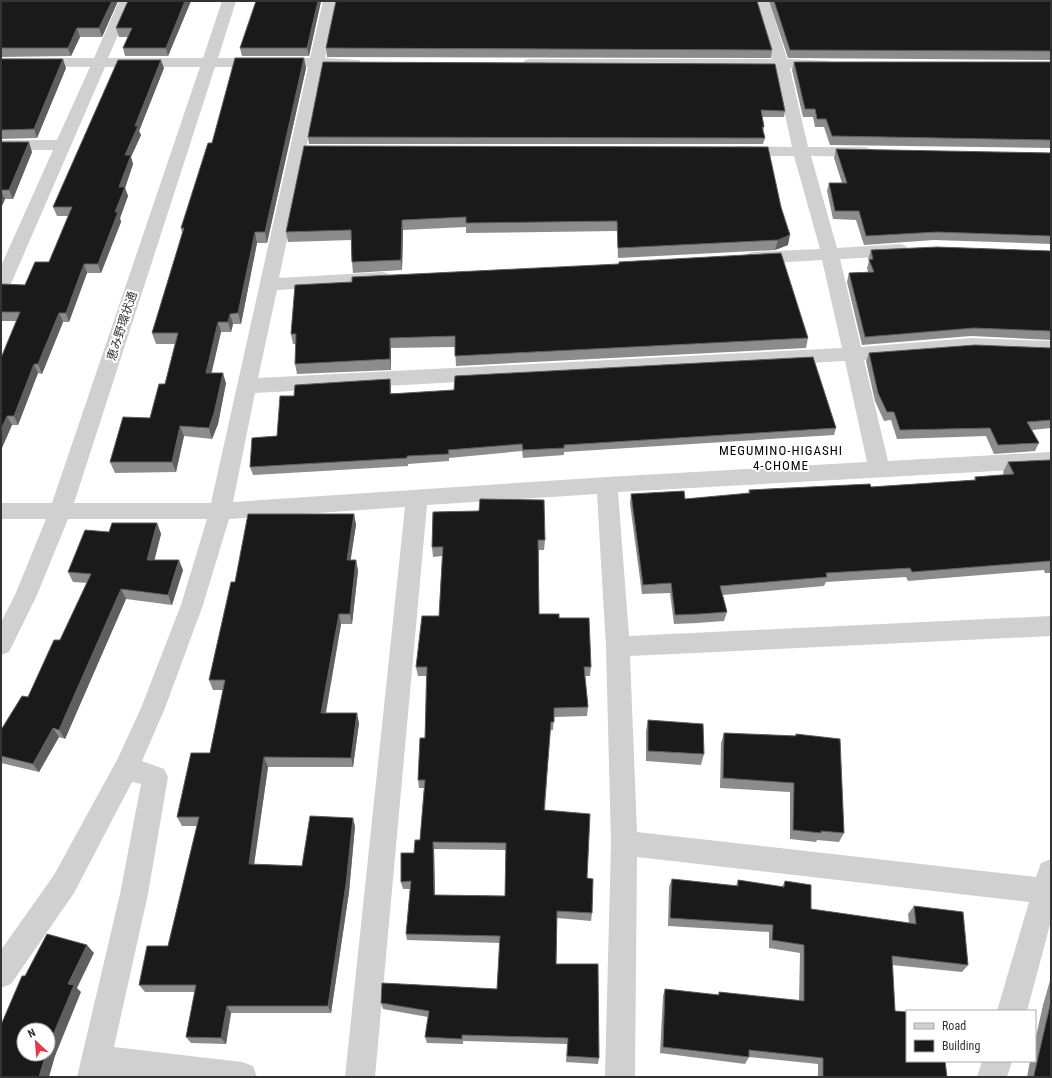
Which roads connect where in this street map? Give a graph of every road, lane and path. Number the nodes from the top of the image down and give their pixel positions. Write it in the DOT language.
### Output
graph roads {
  1 [pos="126,1"];
  2 [pos="229,1"];
  3 [pos="330,1"];
  4 [pos="762,1"];
  5 [pos="1,62"];
  6 [pos="99,62"];
  7 [pos="209,63"];
  8 [pos="318,63"];
  9 [pos="366,63"];
  10 [pos="517,63"];
  11 [pos="781,63"];
  12 [pos="837,64"];
  13 [pos="1,145"];
  14 [pos="63,146"];
  15 [pos="721,151"];
  16 [pos="800,151"];
  17 [pos="879,152"];
  18 [pos="10,247"];
  19 [pos="919,249"];
  20 [pos="830,254"];
  21 [pos="735,259"];
  22 [pos="396,277"];
  23 [pos="270,284"];
  24 [pos="1,286"];
  25 [pos="1051,348"];
  26 [pos="852,354"];
  27 [pos="248,386"];
  28 [pos="1051,460"];
  29 [pos="879,469"];
  30 [pos="607,485"];
  31 [pos="417,499"];
  32 [pos="1,511"];
  33 [pos="220,511"];
  34 [pos="60,512"];
  35 [pos="1051,626"];
  36 [pos="1,645"];
  37 [pos="618,647"];
  38 [pos="126,768"];
  39 [pos="624,843"];
  40 [pos="1049,886"];
  41 [pos="1,974"];
  42 [pos="1012,1010"];
  43 [pos="997,1062"];
  44 [pos="94,1068"];
  45 [pos="242,1077"];
  46 [pos="360,1077"];
  47 [pos="620,1077"];
  48 [pos="992,1077"];
  1 -- 6 [label="street"];
  2 -- 7 [label="street, 恵み野環状通"];
  3 -- 8 [label="street"];
  4 -- 11 [label="street"];
  5 -- 6 [label="street"];
  6 -- 7 [label="street"];
  6 -- 14 [label="street"];
  7 -- 8 [label="street"];
  7 -- 34 [label="street, 恵み野環状通"];
  8 -- 9 [label="street"];
  8 -- 23 [label="street"];
  10 -- 11 [label="street"];
  11 -- 12 [label="street"];
  11 -- 16 [label="street"];
  13 -- 14 [label="street"];
  14 -- 18 [label="street"];
  15 -- 16 [label="street"];
  16 -- 17 [label="street"];
  16 -- 20 [label="street"];
  18 -- 24 [label="street"];
  19 -- 20 [label="street"];
  20 -- 21 [label="street"];
  20 -- 26 [label="street"];
  22 -- 23 [label="street"];
  23 -- 27 [label="street"];
  25 -- 26 [label="street"];
  26 -- 27 [label="street"];
  26 -- 29 [label="street"];
  27 -- 33 [label="street"];
  28 -- 29 [label="street"];
  29 -- 30 [label="street"];
  30 -- 31 [label="street"];
  30 -- 37 [label="street"];
  31 -- 33 [label="street"];
  31 -- 46 [label="street"];
  32 -- 34 [label="street"];
  33 -- 34 [label="street"];
  33 -- 38 [label="street"];
  34 -- 36 [label="street, 恵み野環状通"];
  35 -- 37 [label="street"];
  37 -- 39 [label="street"];
  38 -- 41 [label="street"];
  38 -- 44 [label="street"];
  39 -- 40 [label="street"];
  39 -- 47 [label="street"];
  40 -- 42 [label="street"];
  43 -- 48 [label="street"];
  44 -- 45 [label="street"];
}
